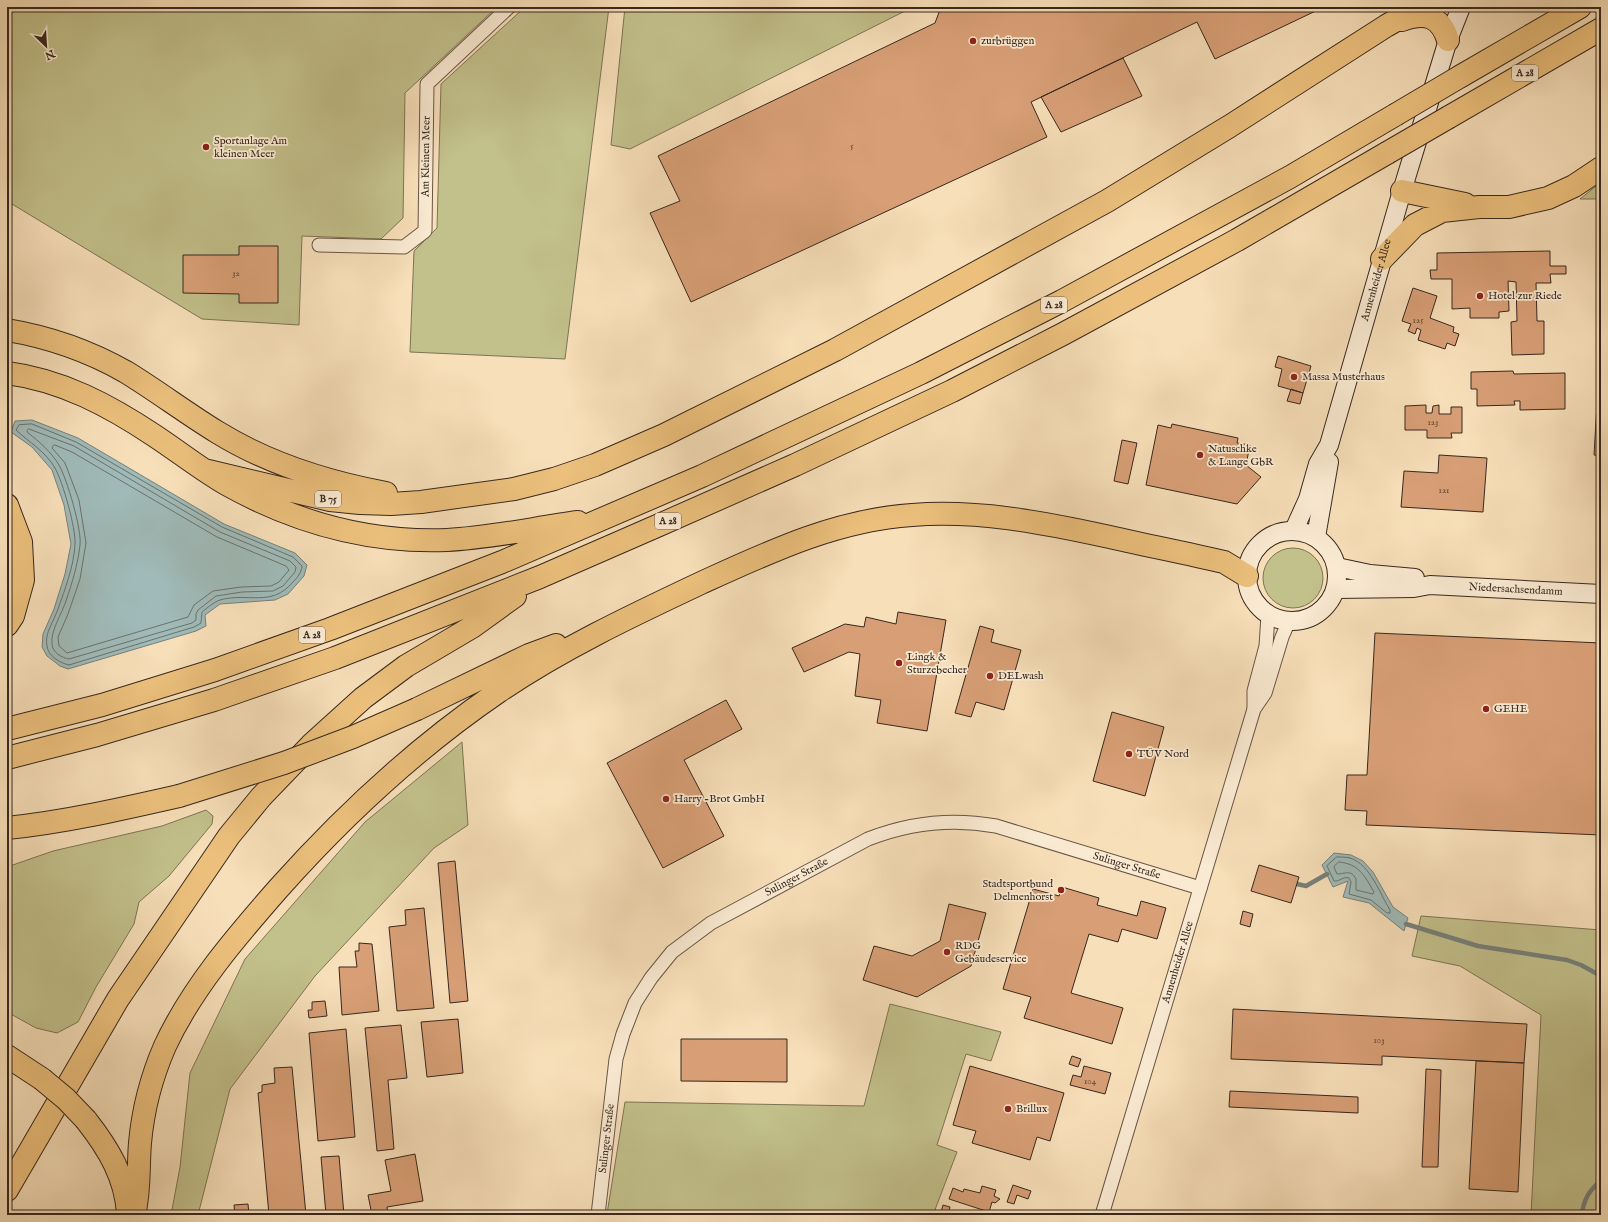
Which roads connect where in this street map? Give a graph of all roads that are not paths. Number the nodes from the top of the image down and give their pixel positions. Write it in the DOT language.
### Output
graph roads {
  1 [pos="509,7"];
  2 [pos="1419,7"];
  3 [pos="1461,7"];
  4 [pos="1580,7"];
  5 [pos="1386,26"];
  6 [pos="1601,30"];
  7 [pos="1448,40"];
  8 [pos="1601,168"];
  9 [pos="1402,191"];
  10 [pos="1479,207"];
  11 [pos="319,246"];
  12 [pos="1382,259"];
  13 [pos="7,330"];
  14 [pos="7,373"];
  15 [pos="1329,445"];
  16 [pos="204,470"];
  17 [pos="455,498"];
  18 [pos="7,505"];
  19 [pos="608,517"];
  20 [pos="1294,530"];
  21 [pos="1316,537"];
  22 [pos="1337,567"];
  23 [pos="1246,576"];
  24 [pos="540,577"];
  25 [pos="1430,585"];
  26 [pos="1336,589"];
  27 [pos="1601,594"];
  28 [pos="642,610"];
  29 [pos="1268,614"];
  30 [pos="1289,621"];
  31 [pos="7,625"];
  32 [pos="1254,709"];
  33 [pos="7,729"];
  34 [pos="7,758"];
  35 [pos="7,828"];
  36 [pos="1200,888"];
  37 [pos="7,1056"];
  38 [pos="7,1190"];
  39 [pos="128,1215"];
  40 [pos="134,1215"];
  41 [pos="598,1215"];
  42 [pos="1102,1215"];
  1 -- 11 [label="street, Am Kleinen Meer"];
  2 -- 5 [label="highway"];
  3 -- 7 [label="main road, Annenheider Allee"];
  4 -- 19 [label="highway, A 28, bridge"];
  5 -- 7 [label="highway"];
  5 -- 17 [label="highway"];
  6 -- 24 [label="highway, A 28, bridge"];
  7 -- 9 [label="main road, Annenheider Allee"];
  8 -- 10 [label="highway"];
  9 -- 10 [label="highway"];
  9 -- 12 [label="main road, Annenheider Allee"];
  10 -- 12 [label="highway"];
  12 -- 15 [label="main road, Annenheider Allee"];
  13 -- 17 [label="highway"];
  14 -- 16 [label="highway"];
  15 -- 20 [label="main road, Annenheider Allee"];
  15 -- 21 [label="main road, Annenheider Allee"];
  16 -- 17 [label="highway, B 75"];
  16 -- 19 [label="highway"];
  18 -- 31 [label="highway"];
  19 -- 33 [label="highway, A 28"];
  20 -- 21 [label="main road"];
  20 -- 23 [label="main road"];
  21 -- 22 [label="main road"];
  22 -- 25 [label="main road, Niedersachsendamm"];
  22 -- 26 [label="main road"];
  23 -- 28 [label="highway"];
  23 -- 29 [label="main road"];
  24 -- 34 [label="highway, A 28"];
  24 -- 38 [label="highway"];
  25 -- 26 [label="main road, Niedersachsendamm"];
  25 -- 27 [label="main road, Niedersachsendamm"];
  26 -- 30 [label="main road"];
  28 -- 35 [label="highway, bridge"];
  28 -- 40 [label="highway"];
  29 -- 30 [label="main road"];
  29 -- 32 [label="street, Annenheider Allee"];
  30 -- 32 [label="street, Annenheider Allee"];
  32 -- 36 [label="street, Annenheider Allee"];
  36 -- 41 [label="street, Sulinger Straße"];
  36 -- 42 [label="street, Annenheider Allee"];
  37 -- 39 [label="highway, bridge"];
}
